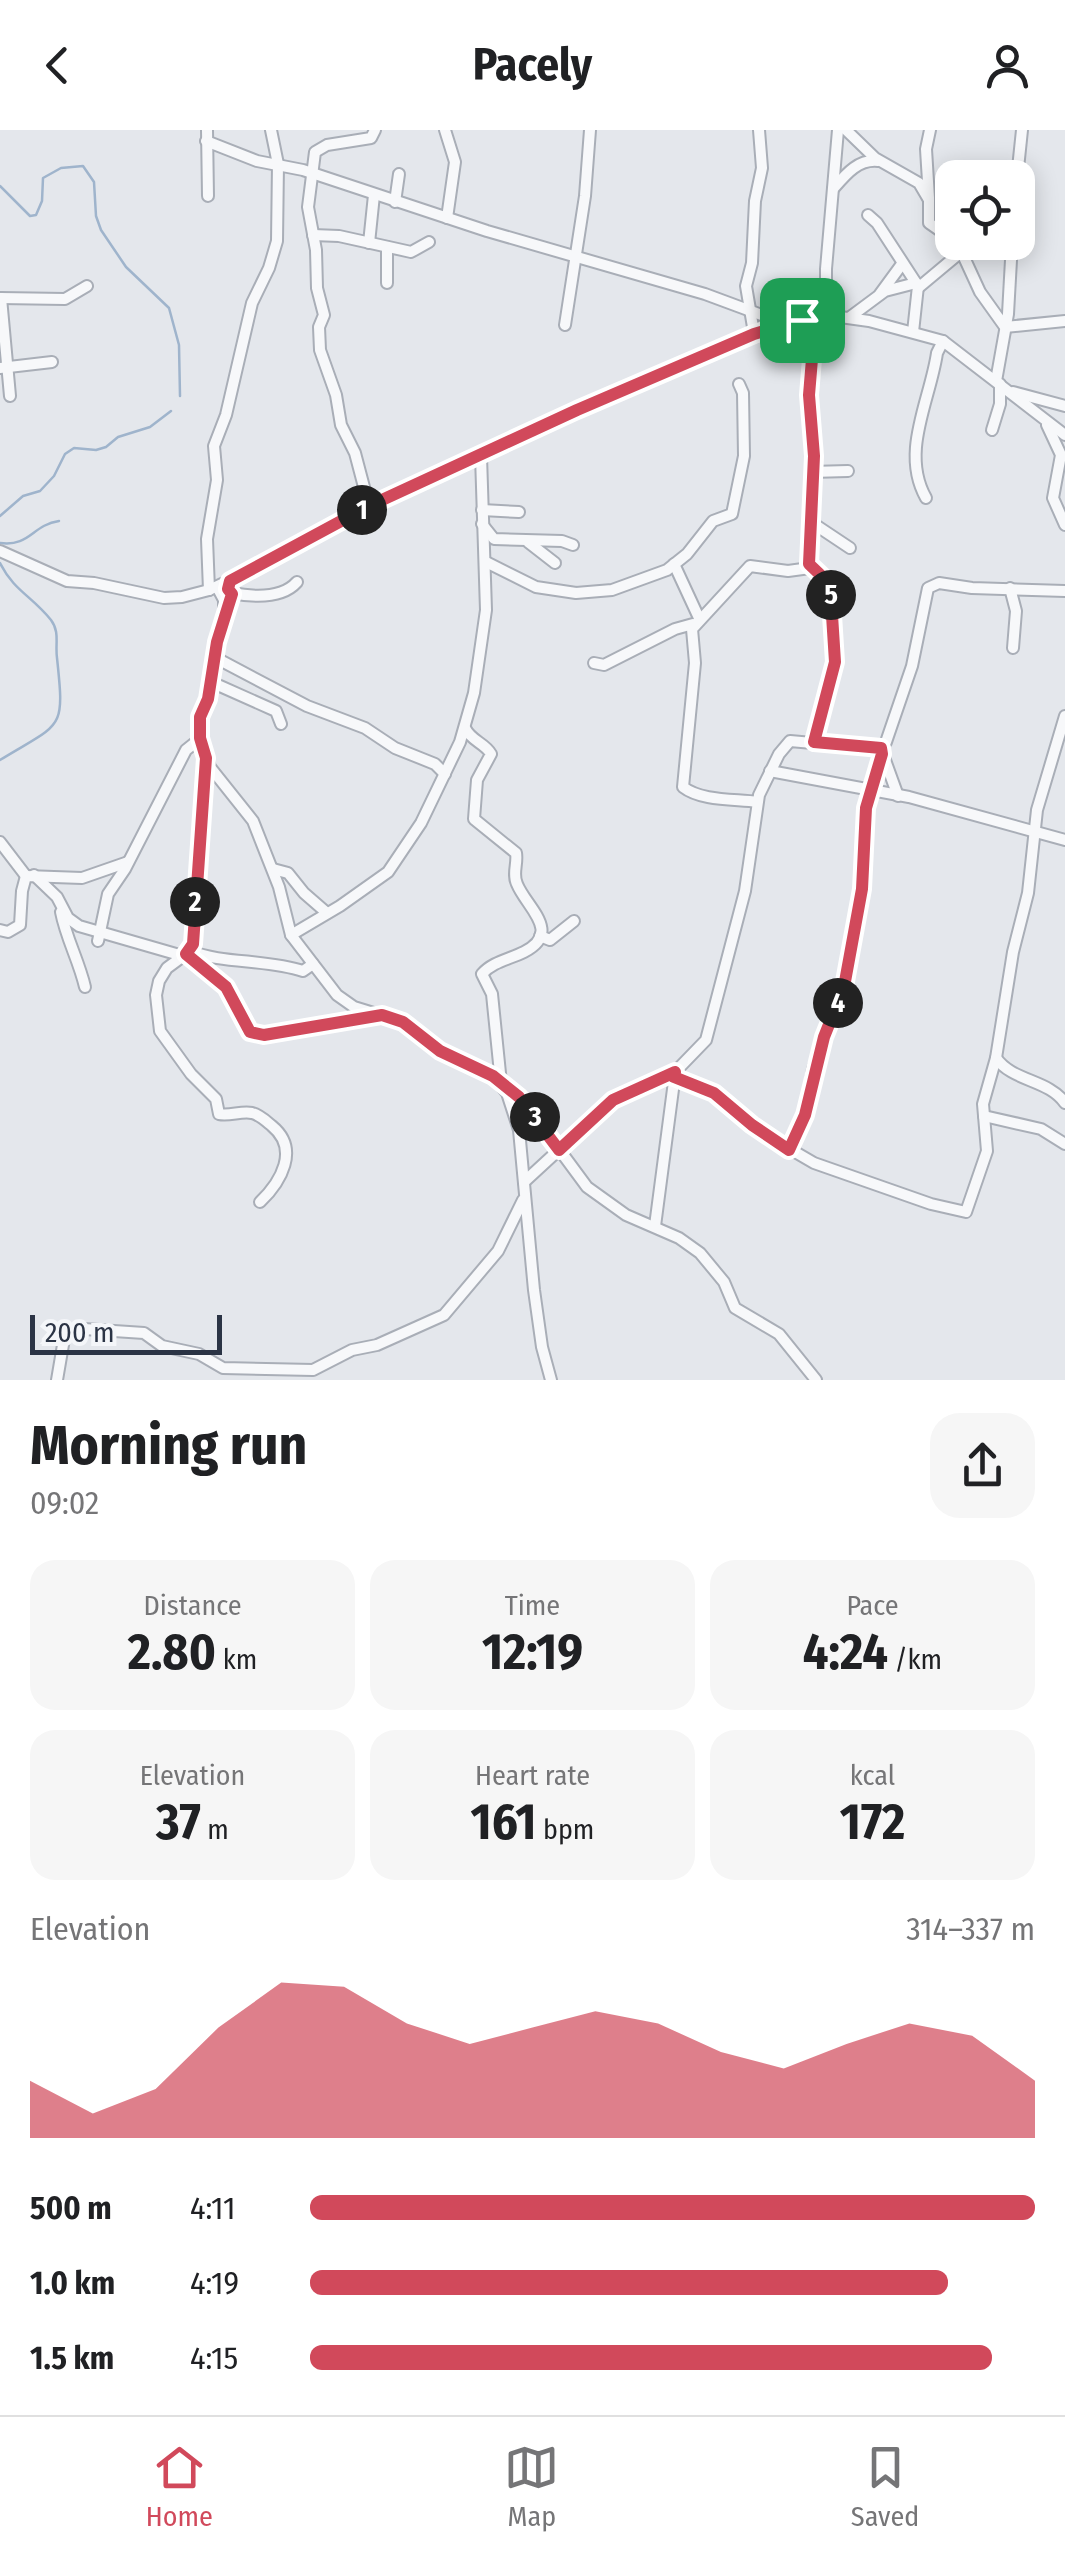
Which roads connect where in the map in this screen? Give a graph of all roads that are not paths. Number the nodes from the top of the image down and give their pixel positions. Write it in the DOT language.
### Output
graph roads {
  1 [pos="271,130"];
  2 [pos="376,130"];
  3 [pos="444,130"];
  4 [pos="590,130"];
  5 [pos="759,130"];
  6 [pos="838,130"];
  7 [pos="846,130"];
  8 [pos="930,130"];
  9 [pos="1022,130"];
  10 [pos="206,136"];
  11 [pos="880,160"];
  12 [pos="1019,160"];
  13 [pos="278,164"];
  14 [pos="312,174"];
  15 [pos="399,174"];
  16 [pos="833,189"];
  17 [pos="374,195"];
  18 [pos="208,196"];
  19 [pos="929,196"];
  20 [pos="395,202"];
  21 [pos="868,215"];
  22 [pos="448,218"];
  23 [pos="935,227"];
  24 [pos="313,234"];
  25 [pos="369,242"];
  26 [pos="429,242"];
  27 [pos="387,247"];
  28 [pos="575,256"];
  29 [pos="939,260"];
  30 [pos="964,260"];
  31 [pos="1011,260"];
  32 [pos="902,264"];
  33 [pos="388,283"];
  34 [pos="917,285"];
  35 [pos="87,286"];
  36 [pos="880,294"];
  37 [pos="1,298"];
  38 [pos="750,312"];
  39 [pos="826,315"];
  40 [pos="850,318"];
  41 [pos="802,320"];
  42 [pos="1065,321"];
  43 [pos="564,325"];
  44 [pos="787,325"];
  45 [pos="1006,326"];
  46 [pos="913,332"];
  47 [pos="754,334"];
  48 [pos="943,341"];
  49 [pos="52,362"];
  50 [pos="4,368"];
  51 [pos="740,384"];
  52 [pos="1001,385"];
  53 [pos="10,396"];
  54 [pos="1065,406"];
  55 [pos="1045,420"];
  56 [pos="992,430"];
  57 [pos="1065,435"];
  58 [pos="481,456"];
  59 [pos="1063,459"];
  60 [pos="811,472"];
  61 [pos="848,472"];
  62 [pos="926,498"];
  63 [pos="369,506"];
  64 [pos="482,510"];
  65 [pos="519,512"];
  66 [pos="482,522"];
  67 [pos="811,522"];
  68 [pos="1065,525"];
  69 [pos="526,541"];
  70 [pos="573,545"];
  71 [pos="850,548"];
  72 [pos="0,551"];
  73 [pos="486,562"];
  74 [pos="555,562"];
  75 [pos="674,564"];
  76 [pos="810,568"];
  77 [pos="297,582"];
  78 [pos="231,587"];
  79 [pos="1010,588"];
  80 [pos="213,589"];
  81 [pos="1065,590"];
  82 [pos="224,612"];
  83 [pos="696,621"];
  84 [pos="1013,648"];
  85 [pos="216,658"];
  86 [pos="594,663"];
  87 [pos="211,682"];
  88 [pos="1065,716"];
  89 [pos="281,724"];
  90 [pos="465,728"];
  91 [pos="200,738"];
  92 [pos="814,742"];
  93 [pos="881,748"];
  94 [pos="206,758"];
  95 [pos="770,772"];
  96 [pos="445,774"];
  97 [pos="873,790"];
  98 [pos="898,796"];
  99 [pos="757,802"];
  100 [pos="1034,830"];
  101 [pos="1065,840"];
  102 [pos="0,842"];
  103 [pos="128,862"];
  104 [pos="272,869"];
  105 [pos="30,875"];
  106 [pos="60,906"];
  107 [pos="327,914"];
  108 [pos="574,921"];
  109 [pos="0,930"];
  110 [pos="290,936"];
  111 [pos="540,936"];
  112 [pos="99,937"];
  113 [pos="186,954"];
  114 [pos="313,964"];
  115 [pos="85,988"];
  116 [pos="382,1015"];
  117 [pos="996,1058"];
  118 [pos="675,1075"];
  119 [pos="501,1083"];
  120 [pos="1065,1103"];
  121 [pos="984,1116"];
  122 [pos="1065,1144"];
  123 [pos="559,1150"];
  124 [pos="789,1150"];
  125 [pos="525,1188"];
  126 [pos="260,1202"];
  127 [pos="655,1226"];
  128 [pos="296,1371"];
  129 [pos="57,1380"];
  130 [pos="284,1380"];
  131 [pos="551,1380"];
  132 [pos="816,1380"];
  1 -- 13 [label="street"];
  2 -- 14 [label="street"];
  3 -- 22 [label="street"];
  4 -- 28 [label="street"];
  5 -- 38 [label="street"];
  6 -- 16 [label="street"];
  7 -- 11 [label="street"];
  8 -- 19 [label="street"];
  9 -- 12 [label="street"];
  10 -- 13 [label="street"];
  10 -- 18 [label="street"];
  11 -- 16 [label="street"];
  11 -- 19 [label="street"];
  13 -- 14 [label="street"];
  13 -- 80 [label="street"];
  14 -- 17 [label="street"];
  14 -- 24 [label="street"];
  15 -- 20 [label="street"];
  16 -- 39 [label="street"];
  17 -- 20 [label="street"];
  17 -- 25 [label="street"];
  19 -- 23 [label="street"];
  20 -- 22 [label="street"];
  21 -- 32 [label="street"];
  22 -- 28 [label="street"];
  24 -- 25 [label="street"];
  24 -- 63 [label="street"];
  25 -- 27 [label="street"];
  26 -- 27 [label="street"];
  27 -- 33 [label="street"];
  28 -- 38 [label="street"];
  28 -- 43 [label="street"];
  29 -- 34 [label="street"];
  30 -- 45 [label="street"];
  31 -- 45 [label="street"];
  32 -- 34 [label="street"];
  32 -- 36 [label="street"];
  34 -- 36 [label="street"];
  34 -- 46 [label="street"];
  35 -- 37 [label="street"];
  36 -- 40 [label="street"];
  37 -- 50 [label="street"];
  38 -- 44 [label="street"];
  38 -- 47 [label="street"];
  39 -- 40 [label="street"];
  39 -- 41 [label="street"];
  40 -- 46 [label="street"];
  41 -- 44 [label="street"];
  41 -- 60 [label="street"];
  42 -- 45 [label="street"];
  44 -- 47 [label="street"];
  45 -- 52 [label="street"];
  46 -- 48 [label="street"];
  47 -- 58 [label="street"];
  48 -- 52 [label="street"];
  48 -- 62 [label="street"];
  49 -- 50 [label="street"];
  50 -- 53 [label="street"];
  51 -- 75 [label="street"];
  52 -- 54 [label="street"];
  52 -- 55 [label="street"];
  52 -- 56 [label="street"];
  55 -- 57 [label="street"];
  55 -- 59 [label="street"];
  58 -- 63 [label="street"];
  58 -- 64 [label="street"];
  59 -- 68 [label="street"];
  60 -- 61 [label="street"];
  60 -- 67 [label="street"];
  63 -- 78 [label="street"];
  64 -- 65 [label="street"];
  64 -- 66 [label="street"];
  66 -- 69 [label="street"];
  66 -- 73 [label="street"];
  67 -- 71 [label="street"];
  67 -- 76 [label="street"];
  69 -- 70 [label="street"];
  69 -- 74 [label="street"];
  72 -- 80 [label="street"];
  73 -- 75 [label="street"];
  73 -- 90 [label="street"];
  75 -- 83 [label="street"];
  76 -- 83 [label="street"];
  76 -- 92 [label="street"];
  77 -- 78 [label="street"];
  78 -- 80 [label="street"];
  78 -- 82 [label="street"];
  79 -- 81 [label="street"];
  79 -- 84 [label="street"];
  79 -- 93 [label="street"];
  80 -- 82 [label="street"];
  82 -- 85 [label="street"];
  83 -- 86 [label="street"];
  83 -- 99 [label="street"];
  85 -- 87 [label="street"];
  85 -- 96 [label="street"];
  87 -- 89 [label="street"];
  87 -- 91 [label="street"];
  88 -- 100 [label="street"];
  90 -- 96 [label="street"];
  90 -- 111 [label="street"];
  91 -- 94 [label="street"];
  91 -- 103 [label="street"];
  92 -- 93 [label="street"];
  92 -- 95 [label="street"];
  93 -- 97 [label="street"];
  93 -- 98 [label="street"];
  94 -- 104 [label="street"];
  94 -- 113 [label="street"];
  95 -- 97 [label="street"];
  95 -- 99 [label="street"];
  96 -- 107 [label="street"];
  97 -- 98 [label="street"];
  97 -- 124 [label="street"];
  98 -- 100 [label="street"];
  99 -- 118 [label="street"];
  100 -- 101 [label="street"];
  100 -- 117 [label="street"];
  102 -- 105 [label="street"];
  103 -- 105 [label="street"];
  103 -- 112 [label="street"];
  104 -- 107 [label="street"];
  104 -- 110 [label="street"];
  105 -- 106 [label="street"];
  105 -- 109 [label="street"];
  106 -- 112 [label="street"];
  106 -- 115 [label="street"];
  107 -- 110 [label="street"];
  108 -- 111 [label="street"];
  110 -- 114 [label="street"];
  111 -- 119 [label="street"];
  112 -- 113 [label="street"];
  113 -- 114 [label="street"];
  113 -- 116 [label="street"];
  113 -- 126 [label="street"];
  114 -- 116 [label="street"];
  116 -- 119 [label="street"];
  117 -- 120 [label="street"];
  117 -- 121 [label="street"];
  118 -- 123 [label="street"];
  118 -- 124 [label="street"];
  118 -- 127 [label="street"];
  119 -- 123 [label="street"];
  119 -- 125 [label="street"];
  121 -- 122 [label="street"];
  121 -- 124 [label="street"];
  123 -- 125 [label="street"];
  123 -- 127 [label="street"];
  125 -- 128 [label="street"];
  125 -- 131 [label="street"];
  127 -- 132 [label="street"];
  128 -- 129 [label="street"];
  128 -- 130 [label="street"];
}
